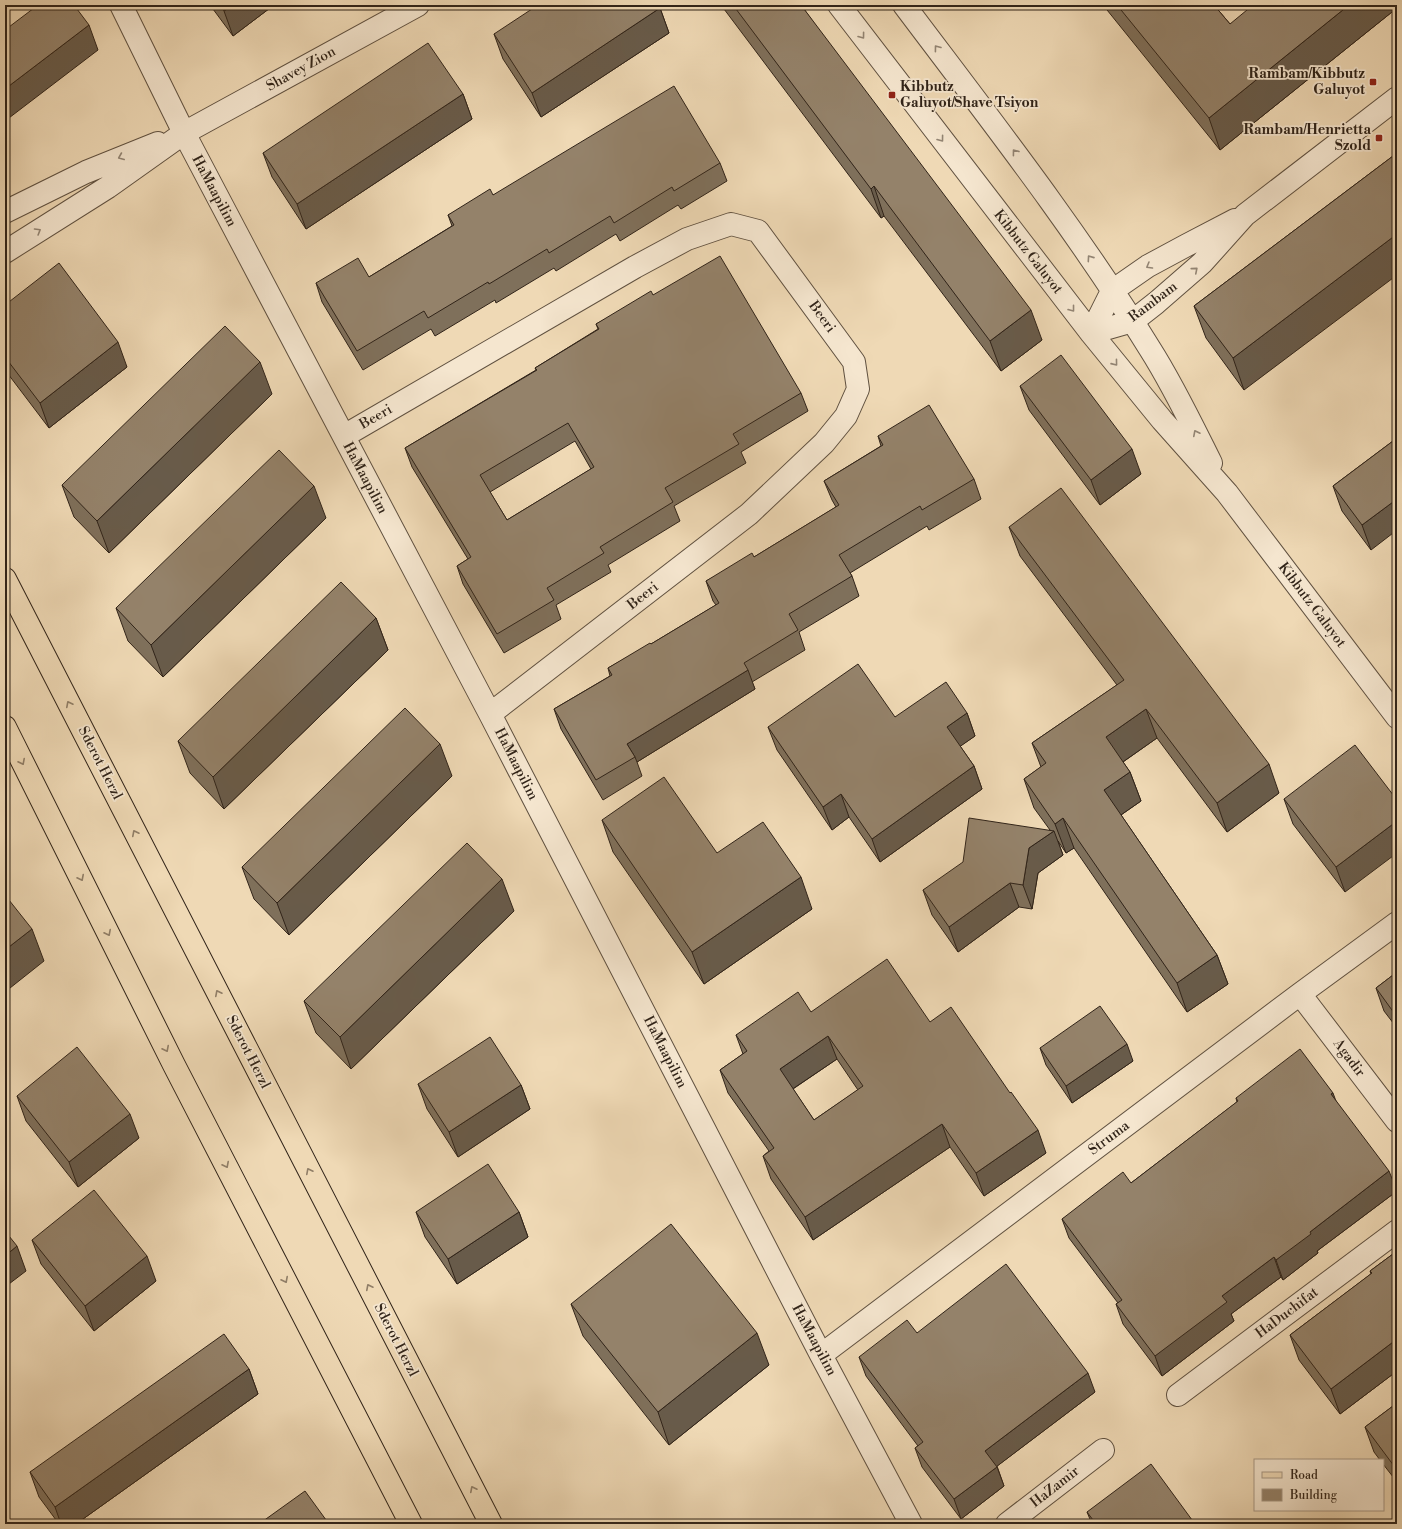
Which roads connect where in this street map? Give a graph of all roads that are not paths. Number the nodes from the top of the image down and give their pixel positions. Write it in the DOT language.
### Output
graph roads {
  1 [pos="121,5"];
  2 [pos="418,5"];
  3 [pos="839,5"];
  4 [pos="904,5"];
  5 [pos="1397,98"];
  6 [pos="184,133"];
  7 [pos="5,212"];
  8 [pos="1245,215"];
  9 [pos="5,252"];
  10 [pos="1112,290"];
  11 [pos="1133,321"];
  12 [pos="1091,333"];
  13 [pos="344,436"];
  14 [pos="1226,493"];
  15 [pos="5,579"];
  16 [pos="490,714"];
  17 [pos="1397,717"];
  18 [pos="5,727"];
  19 [pos="1397,923"];
  20 [pos="1300,994"];
  21 [pos="1397,1121"];
  22 [pos="1397,1231"];
  23 [pos="821,1355"];
  24 [pos="1178,1395"];
  25 [pos="1103,1450"];
  26 [pos="411,1524"];
  27 [pos="491,1524"];
  28 [pos="911,1524"];
  29 [pos="1007,1524"];
  1 -- 6 [label="street, HaMaapilim"];
  2 -- 6 [label="street, Shavey Zion"];
  3 -- 12 [label="street, Kibbutz Galuyot, one-way"];
  10 -- 4 [label="street, Kibbutz Galuyot, one-way"];
  5 -- 8 [label="street, Rambam"];
  6 -- 7 [label="street, Shavey Zion, one-way"];
  9 -- 6 [label="street, Shavey Zion, one-way"];
  6 -- 13 [label="street, HaMaapilim"];
  8 -- 10 [label="street, Rambam, one-way"];
  11 -- 8 [label="street, Rambam, one-way"];
  10 -- 11 [label="street, Kibbutz Galuyot"];
  10 -- 12 [label="street"];
  11 -- 12 [label="street, Rambam"];
  14 -- 11 [label="street, Kibbutz Galuyot, one-way"];
  12 -- 14 [label="street, Kibbutz Galuyot, one-way"];
  13 -- 16 [label="street, HaMaapilim"];
  13 -- 16 [label="street, Beeri"];
  14 -- 17 [label="street, Kibbutz Galuyot"];
  27 -- 15 [label="main road, Sderot Herzl, one-way"];
  16 -- 23 [label="street, HaMaapilim"];
  18 -- 26 [label="main road, one-way"];
  19 -- 20 [label="street, Struma"];
  20 -- 21 [label="street, Agadir"];
  20 -- 23 [label="street, Struma"];
  22 -- 24 [label="street, HaDuchifat"];
  23 -- 28 [label="street, HaMaapilim"];
  25 -- 29 [label="street, HaZamir"];
}
